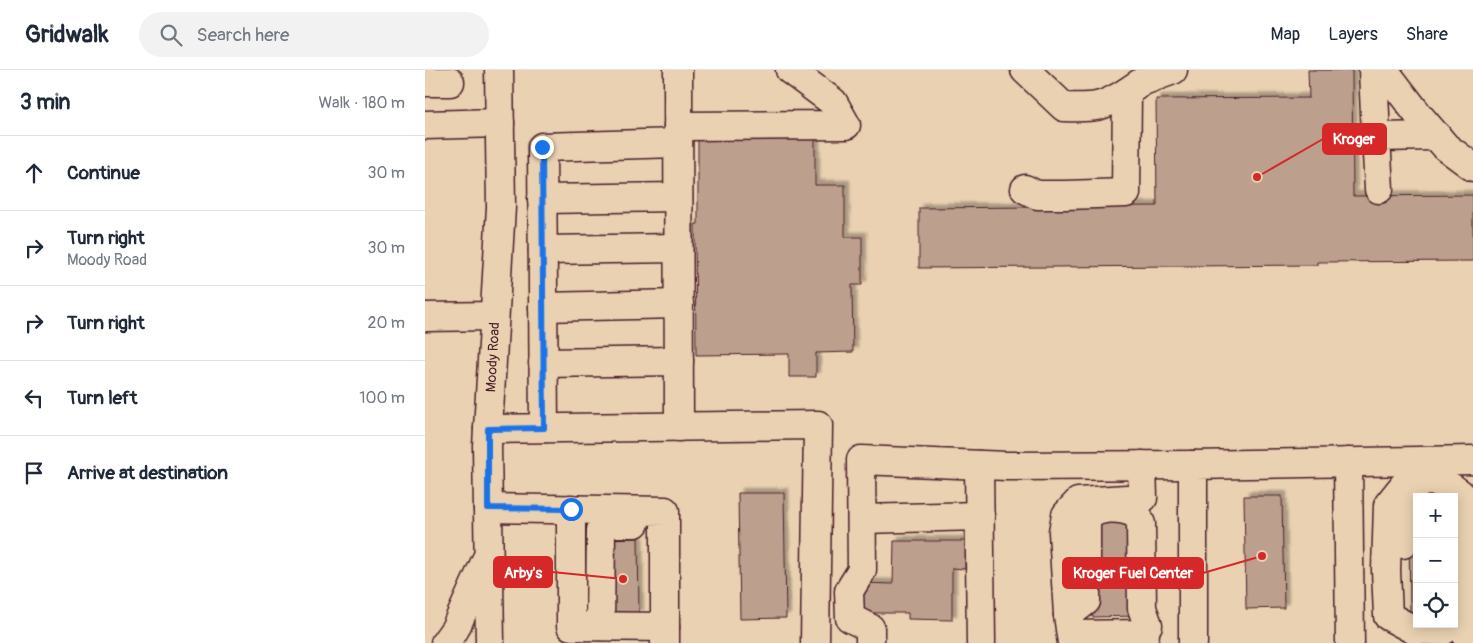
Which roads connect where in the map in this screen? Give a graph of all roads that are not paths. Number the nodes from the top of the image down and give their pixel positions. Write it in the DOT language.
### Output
graph roads {
  1 [pos="499,70"];
  2 [pos="677,70"];
  3 [pos="790,70"];
  4 [pos="1025,70"];
  5 [pos="1173,70"];
  6 [pos="1373,70"];
  7 [pos="1384,70"];
  8 [pos="1127,92"];
  9 [pos="500,123"];
  10 [pos="425,125"];
  11 [pos="678,134"];
  12 [pos="1437,136"];
  13 [pos="1376,137"];
  14 [pos="1473,167"];
  15 [pos="1025,189"];
  16 [pos="1379,189"];
  17 [pos="678,198"];
  18 [pos="542,199"];
  19 [pos="678,248"];
  20 [pos="543,250"];
  21 [pos="679,304"];
  22 [pos="543,307"];
  23 [pos="494,316"];
  24 [pos="425,317"];
  25 [pos="679,361"];
  26 [pos="543,363"];
  27 [pos="679,426"];
  28 [pos="544,428"];
  29 [pos="488,429"];
  30 [pos="1463,460"];
  31 [pos="1348,462"];
  32 [pos="979,464"];
  33 [pos="1142,465"];
  34 [pos="1193,465"];
  35 [pos="1416,483"];
  36 [pos="1454,487"];
  37 [pos="1143,498"];
  38 [pos="488,508"];
  39 [pos="571,509"];
  40 [pos="980,516"];
  41 [pos="862,519"];
  42 [pos="1457,538"];
  43 [pos="489,554"];
  44 [pos="1349,570"];
  45 [pos="1386,570"];
  46 [pos="1461,616"];
  47 [pos="1403,624"];
  48 [pos="600,626"];
  49 [pos="1071,631"];
  50 [pos="1146,634"];
  51 [pos="665,635"];
  52 [pos="445,643"];
  53 [pos="490,643"];
  54 [pos="815,643"];
  55 [pos="870,643"];
  56 [pos="981,643"];
  57 [pos="1193,643"];
  58 [pos="1350,643"];
  59 [pos="1468,643"];
  1 -- 9 [label="main road, Moody Road"];
  2 -- 11 [label="main road"];
  3 -- 11 [label="main road"];
  4 -- 8 [label="main road"];
  5 -- 8 [label="main road"];
  6 -- 13 [label="main road"];
  7 -- 12 [label="main road"];
  8 -- 15 [label="main road"];
  9 -- 10 [label="main road"];
  9 -- 23 [label="main road, Moody Road"];
  11 -- 17 [label="main road"];
  11 -- 18 [label="main road"];
  12 -- 13 [label="main road"];
  12 -- 14 [label="main road"];
  13 -- 16 [label="main road"];
  17 -- 18 [label="main road"];
  17 -- 19 [label="main road"];
  18 -- 20 [label="main road"];
  19 -- 20 [label="main road"];
  19 -- 21 [label="main road"];
  20 -- 22 [label="main road"];
  21 -- 22 [label="main road"];
  21 -- 25 [label="main road"];
  22 -- 26 [label="main road"];
  23 -- 24 [label="main road"];
  23 -- 29 [label="main road, Moody Road"];
  25 -- 26 [label="main road"];
  25 -- 27 [label="main road"];
  26 -- 28 [label="main road"];
  27 -- 28 [label="main road"];
  27 -- 54 [label="main road"];
  28 -- 29 [label="main road"];
  29 -- 38 [label="main road, Moody Road"];
  30 -- 35 [label="main road"];
  30 -- 36 [label="main road"];
  31 -- 34 [label="main road"];
  31 -- 35 [label="main road"];
  31 -- 44 [label="main road"];
  32 -- 33 [label="main road"];
  32 -- 40 [label="main road"];
  32 -- 41 [label="main road"];
  33 -- 34 [label="main road"];
  33 -- 37 [label="main road"];
  34 -- 57 [label="main road"];
  35 -- 36 [label="main road"];
  35 -- 45 [label="main road"];
  35 -- 47 [label="main road"];
  36 -- 46 [label="main road"];
  37 -- 49 [label="main road"];
  37 -- 50 [label="main road"];
  38 -- 39 [label="main road"];
  38 -- 43 [label="main road, Moody Road"];
  39 -- 48 [label="main road"];
  39 -- 51 [label="main road"];
  40 -- 41 [label="main road"];
  40 -- 56 [label="main road"];
  41 -- 55 [label="main road"];
  42 -- 46 [label="main road"];
  43 -- 52 [label="main road"];
  43 -- 53 [label="main road, Moody Road"];
  44 -- 45 [label="main road"];
  44 -- 58 [label="main road"];
  45 -- 47 [label="main road"];
  46 -- 47 [label="main road"];
  46 -- 59 [label="main road"];
  48 -- 51 [label="main road"];
  48 -- 51 [label="main road"];
  49 -- 50 [label="main road"];
  49 -- 50 [label="main road"];
}
